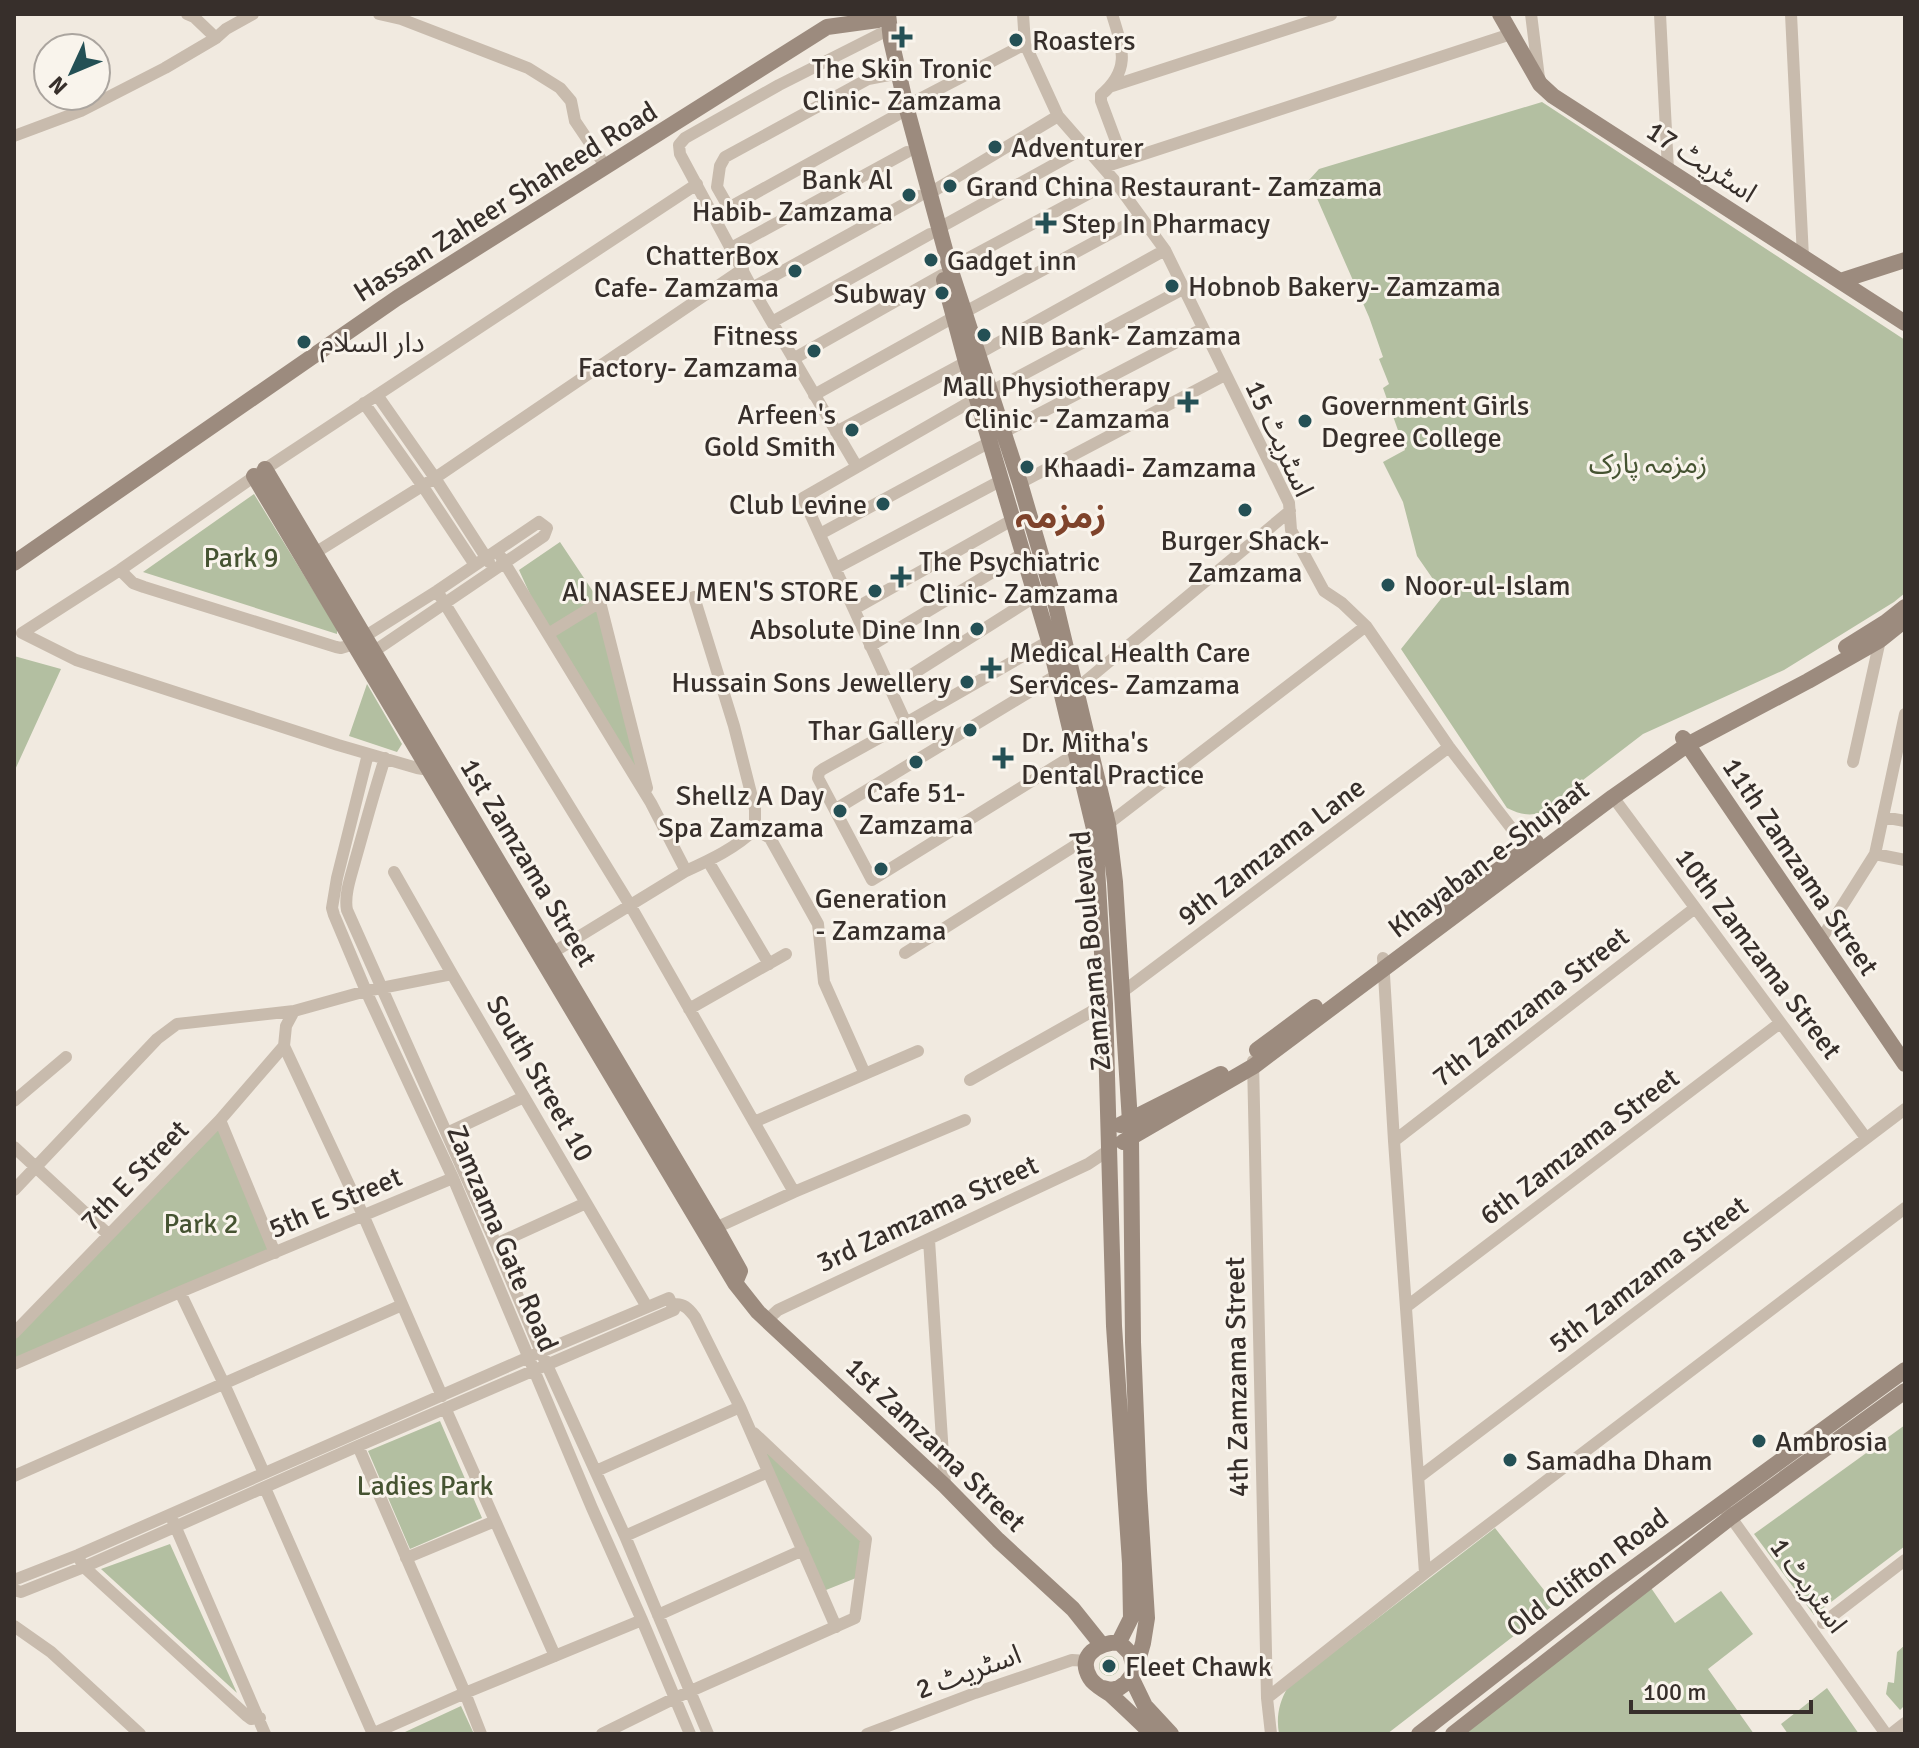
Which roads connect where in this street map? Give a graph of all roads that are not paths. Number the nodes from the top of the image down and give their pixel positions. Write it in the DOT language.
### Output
graph roads {
  1 [pos="187,14"];
  2 [pos="253,14"];
  3 [pos="379,14"];
  4 [pos="1023,14"];
  5 [pos="1112,14"];
  6 [pos="1500,14"];
  7 [pos="1531,14"];
  8 [pos="1660,14"];
  9 [pos="1791,14"];
  10 [pos="1331,15"];
  11 [pos="404,16"];
  12 [pos="881,20"];
  13 [pos="1511,34"];
  14 [pos="216,38"];
  15 [pos="1025,44"];
  16 [pos="889,75"];
  17 [pos="1540,84"];
  18 [pos="1112,86"];
  19 [pos="902,111"];
  20 [pos="1058,116"];
  21 [pos="14,136"];
  22 [pos="1086,147"];
  23 [pos="907,152"];
  24 [pos="1123,160"];
  25 [pos="606,167"];
  26 [pos="1104,167"];
  27 [pos="1668,170"];
  28 [pos="1114,180"];
  29 [pos="697,184"];
  30 [pos="924,195"];
  31 [pos="729,208"];
  32 [pos="713,216"];
  33 [pos="1141,217"];
  34 [pos="935,231"];
  35 [pos="731,248"];
  36 [pos="1165,250"];
  37 [pos="1803,257"];
  38 [pos="1905,260"];
  39 [pos="743,269"];
  40 [pos="946,272"];
  41 [pos="1840,281"];
  42 [pos="752,288"];
  43 [pos="1183,289"];
  44 [pos="959,314"];
  45 [pos="772,322"];
  46 [pos="1905,323"];
  47 [pos="1202,329"];
  48 [pos="972,358"];
  49 [pos="793,359"];
  50 [pos="1225,375"];
  51 [pos="377,395"];
  52 [pos="814,395"];
  53 [pos="983,395"];
  54 [pos="364,403"];
  55 [pos="836,432"];
  56 [pos="996,437"];
  57 [pos="857,467"];
  58 [pos="260,473"];
  59 [pos="435,478"];
  60 [pos="1002,480"];
  61 [pos="1020,483"];
  62 [pos="422,485"];
  63 [pos="1290,511"];
  64 [pos="1014,519"];
  65 [pos="820,534"];
  66 [pos="1024,553"];
  67 [pos="492,554"];
  68 [pos="309,557"];
  69 [pos="14,563"];
  70 [pos="475,565"];
  71 [pos="500,566"];
  72 [pos="836,568"];
  73 [pos="120,570"];
  74 [pos="437,591"];
  75 [pos="1036,596"];
  76 [pos="694,597"];
  77 [pos="444,604"];
  78 [pos="1905,607"];
  79 [pos="854,609"];
  80 [pos="1905,621"];
  81 [pos="1366,626"];
  82 [pos="548,634"];
  83 [pos="1880,640"];
  84 [pos="1049,641"];
  85 [pos="364,645"];
  86 [pos="870,646"];
  87 [pos="1057,675"];
  88 [pos="889,689"];
  89 [pos="1075,690"];
  90 [pos="1905,714"];
  91 [pos="906,723"];
  92 [pos="1903,730"];
  93 [pos="1684,740"];
  94 [pos="1449,747"];
  95 [pos="1077,753"];
  96 [pos="368,754"];
  97 [pos="385,758"];
  98 [pos="1853,762"];
  99 [pos="433,764"];
  100 [pos="1898,776"];
  101 [pos="1613,797"];
  102 [pos="651,803"];
  103 [pos="836,809"];
  104 [pos="1883,817"];
  105 [pos="1905,821"];
  106 [pos="755,829"];
  107 [pos="1101,829"];
  108 [pos="1531,853"];
  109 [pos="1875,854"];
  110 [pos="1905,860"];
  111 [pos="708,861"];
  112 [pos="686,871"];
  113 [pos="394,872"];
  114 [pos="515,903"];
  115 [pos="630,905"];
  116 [pos="1695,908"];
  117 [pos="1820,941"];
  118 [pos="552,953"];
  119 [pos="905,953"];
  120 [pos="786,954"];
  121 [pos="769,964"];
  122 [pos="1383,964"];
  123 [pos="452,974"];
  124 [pos="383,988"];
  125 [pos="366,991"];
  126 [pos="1121,993"];
  127 [pos="1105,1004"];
  128 [pos="689,1009"];
  129 [pos="294,1011"];
  130 [pos="1780,1023"];
  131 [pos="587,1024"];
  132 [pos="284,1046"];
  133 [pos="918,1051"];
  134 [pos="66,1057"];
  135 [pos="1253,1060"];
  136 [pos="1905,1064"];
  137 [pos="865,1074"];
  138 [pos="970,1080"];
  139 [pos="524,1097"];
  140 [pos="14,1101"];
  141 [pos="1905,1109"];
  142 [pos="220,1120"];
  143 [pos="965,1120"];
  144 [pos="1129,1120"];
  145 [pos="754,1122"];
  146 [pos="1108,1131"];
  147 [pos="447,1133"];
  148 [pos="1131,1138"];
  149 [pos="1866,1138"];
  150 [pos="1394,1141"];
  151 [pos="14,1147"];
  152 [pos="1109,1150"];
  153 [pos="36,1168"];
  154 [pos="453,1178"];
  155 [pos="14,1190"];
  156 [pos="794,1192"];
  157 [pos="586,1203"];
  158 [pos="1905,1208"];
  159 [pos="364,1217"];
  160 [pos="711,1230"];
  161 [pos="109,1235"];
  162 [pos="929,1240"];
  163 [pos="496,1244"];
  164 [pos="275,1253"];
  165 [pos="501,1276"];
  166 [pos="180,1292"];
  167 [pos="402,1305"];
  168 [pos="672,1305"];
  169 [pos="647,1307"];
  170 [pos="1406,1307"];
  171 [pos="767,1320"];
  172 [pos="14,1333"];
  173 [pos="535,1355"];
  174 [pos="14,1364"];
  175 [pos="541,1368"];
  176 [pos="1905,1370"];
  177 [pos="224,1384"];
  178 [pos="1905,1391"];
  179 [pos="442,1396"];
  180 [pos="740,1407"];
  181 [pos="446,1410"];
  182 [pos="402,1421"];
  183 [pos="748,1428"];
  184 [pos="358,1446"];
  185 [pos="596,1471"];
  186 [pos="768,1472"];
  187 [pos="264,1473"];
  188 [pos="14,1476"];
  189 [pos="1419,1477"];
  190 [pos="945,1486"];
  191 [pos="265,1488"];
  192 [pos="610,1502"];
  193 [pos="592,1508"];
  194 [pos="1726,1510"];
  195 [pos="173,1521"];
  196 [pos="495,1521"];
  197 [pos="625,1536"];
  198 [pos="803,1550"];
  199 [pos="406,1558"];
  200 [pos="1905,1560"];
  201 [pos="81,1561"];
  202 [pos="1425,1573"];
  203 [pos="14,1580"];
  204 [pos="14,1590"];
  205 [pos="658,1615"];
  206 [pos="642,1620"];
  207 [pos="1823,1623"];
  208 [pos="14,1626"];
  209 [pos="836,1627"];
  210 [pos="1119,1642"];
  211 [pos="1101,1644"];
  212 [pos="673,1651"];
  213 [pos="555,1656"];
  214 [pos="658,1658"];
  215 [pos="1087,1661"];
  216 [pos="1133,1674"];
  217 [pos="1103,1688"];
  218 [pos="690,1692"];
  219 [pos="465,1693"];
  220 [pos="675,1698"];
  221 [pos="1267,1698"];
  222 [pos="260,1718"];
  223 [pos="1905,1723"];
  224 [pos="140,1734"];
  225 [pos="265,1734"];
  226 [pos="373,1734"];
  227 [pos="481,1734"];
  228 [pos="602,1734"];
  229 [pos="690,1734"];
  230 [pos="708,1734"];
  231 [pos="867,1734"];
  232 [pos="1152,1734"];
  233 [pos="1171,1734"];
  234 [pos="1271,1734"];
  235 [pos="1419,1734"];
  236 [pos="1453,1734"];
  237 [pos="1888,1734"];
  1 -- 14 [label="street"];
  2 -- 14 [label="street"];
  3 -- 11 [label="street"];
  4 -- 15 [label="street, اسٹریٹ 15"];
  5 -- 18 [label="street"];
  6 -- 13 [label="main road, اسٹریٹ 17"];
  7 -- 17 [label="street"];
  8 -- 27 [label="street"];
  9 -- 37 [label="street"];
  10 -- 18 [label="street"];
  11 -- 25 [label="street"];
  12 -- 16 [label="main road, Zamzama Boulevard"];
  12 -- 19 [label="main road, Zamzama Boulevard"];
  12 -- 25 [label="main road, Hassan Zaheer Shaheed Road"];
  12 -- 29 [label="street"];
  13 -- 17 [label="main road, اسٹریٹ 17"];
  13 -- 24 [label="street"];
  14 -- 21 [label="street"];
  15 -- 19 [label="street"];
  15 -- 20 [label="street, اسٹریٹ 15"];
  16 -- 19 [label="main road, Zamzama Boulevard"];
  16 -- 31 [label="street"];
  17 -- 27 [label="main road, اسٹریٹ 17"];
  18 -- 24 [label="street"];
  19 -- 23 [label="main road, Zamzama Boulevard"];
  19 -- 30 [label="main road, Zamzama Boulevard"];
  19 -- 31 [label="street"];
  20 -- 22 [label="street, اسٹریٹ 15"];
  20 -- 30 [label="street"];
  22 -- 26 [label="street, اسٹریٹ 15"];
  22 -- 34 [label="street"];
  23 -- 30 [label="main road, Zamzama Boulevard"];
  23 -- 35 [label="street"];
  24 -- 26 [label="street"];
  25 -- 69 [label="main road, Hassan Zaheer Shaheed Road"];
  26 -- 28 [label="street, اسٹریٹ 15"];
  27 -- 37 [label="main road, اسٹریٹ 17"];
  28 -- 33 [label="street, اسٹریٹ 15"];
  28 -- 40 [label="street"];
  29 -- 32 [label="street"];
  29 -- 51 [label="street"];
  30 -- 34 [label="main road, Zamzama Boulevard"];
  30 -- 42 [label="street"];
  31 -- 32 [label="street"];
  32 -- 35 [label="street"];
  33 -- 36 [label="street, اسٹریٹ 15"];
  33 -- 44 [label="street"];
  34 -- 40 [label="main road, Zamzama Boulevard"];
  34 -- 45 [label="street"];
  35 -- 39 [label="street"];
  36 -- 43 [label="street, اسٹریٹ 15"];
  36 -- 48 [label="street"];
  37 -- 41 [label="main road, اسٹریٹ 17"];
  38 -- 41 [label="main road"];
  39 -- 42 [label="street"];
  39 -- 59 [label="street"];
  40 -- 44 [label="main road, Zamzama Boulevard"];
  40 -- 49 [label="street"];
  41 -- 46 [label="main road, اسٹریٹ 17"];
  42 -- 45 [label="street"];
  43 -- 47 [label="street, اسٹریٹ 15"];
  43 -- 53 [label="street"];
  44 -- 48 [label="main road, Zamzama Boulevard"];
  44 -- 52 [label="street"];
  45 -- 49 [label="street"];
  47 -- 50 [label="street, اسٹریٹ 15"];
  47 -- 56 [label="street"];
  48 -- 53 [label="main road, Zamzama Boulevard"];
  48 -- 55 [label="street"];
  49 -- 52 [label="street"];
  50 -- 61 [label="street"];
  50 -- 63 [label="street, اسٹریٹ 15"];
  51 -- 54 [label="street"];
  51 -- 59 [label="street"];
  52 -- 55 [label="street"];
  53 -- 56 [label="main road, Zamzama Boulevard"];
  53 -- 57 [label="street"];
  54 -- 58 [label="street"];
  54 -- 62 [label="street"];
  55 -- 57 [label="street"];
  56 -- 60 [label="main road, Zamzama Boulevard"];
  56 -- 61 [label="main road, Zamzama Boulevard"];
  56 -- 65 [label="street"];
  57 -- 65 [label="street"];
  58 -- 68 [label="main road, 1st Zamzama Street"];
  58 -- 73 [label="street"];
  59 -- 62 [label="street"];
  59 -- 67 [label="street"];
  60 -- 64 [label="main road, Zamzama Boulevard"];
  60 -- 72 [label="street"];
  61 -- 89 [label="main road, Zamzama Boulevard"];
  62 -- 68 [label="street"];
  62 -- 70 [label="street"];
  63 -- 81 [label="street, اسٹریٹ 15"];
  63 -- 89 [label="street"];
  64 -- 66 [label="main road, Zamzama Boulevard"];
  64 -- 79 [label="street"];
  65 -- 72 [label="street"];
  66 -- 75 [label="main road, Zamzama Boulevard"];
  66 -- 86 [label="street"];
  67 -- 70 [label="street"];
  67 -- 71 [label="street"];
  67 -- 71 [label="street"];
  68 -- 85 [label="main road, 1st Zamzama Street"];
  70 -- 74 [label="street"];
  71 -- 77 [label="street"];
  71 -- 82 [label="street"];
  72 -- 79 [label="street"];
  73 -- 85 [label="street"];
  73 -- 96 [label="street"];
  74 -- 77 [label="street"];
  74 -- 85 [label="street"];
  75 -- 84 [label="main road, Zamzama Boulevard"];
  75 -- 88 [label="street"];
  76 -- 106 [label="street"];
  77 -- 85 [label="street"];
  77 -- 115 [label="street"];
  78 -- 93 [label="main road, Khayaban-e-Shujaat"];
  79 -- 86 [label="street"];
  80 -- 83 [label="main road, Khayaban-e-Shujaat"];
  81 -- 94 [label="street, اسٹریٹ 15"];
  81 -- 107 [label="street"];
  82 -- 102 [label="street"];
  82 -- 102 [label="street"];
  83 -- 93 [label="main road, Khayaban-e-Shujaat"];
  83 -- 98 [label="street"];
  84 -- 87 [label="main road, Zamzama Boulevard"];
  84 -- 91 [label="street"];
  85 -- 99 [label="main road, 1st Zamzama Street"];
  86 -- 88 [label="street"];
  87 -- 95 [label="main road, Zamzama Boulevard"];
  87 -- 103 [label="street"];
  88 -- 91 [label="street"];
  89 -- 107 [label="main road, Zamzama Boulevard"];
  90 -- 92 [label="street"];
  91 -- 103 [label="street"];
  92 -- 100 [label="street"];
  93 -- 101 [label="main road, Khayaban-e-Shujaat"];
  93 -- 108 [label="main road, Khayaban-e-Shujaat"];
  93 -- 117 [label="main road, 11th Zamzama Street"];
  94 -- 108 [label="street, اسٹریٹ 15"];
  94 -- 126 [label="street, 9th Zamzama Lane"];
  95 -- 103 [label="street"];
  95 -- 107 [label="main road, Zamzama Boulevard"];
  96 -- 97 [label="street"];
  96 -- 125 [label="street, Zamzama Gate Road"];
  97 -- 99 [label="street"];
  97 -- 124 [label="street, Zamzama Gate Road"];
  99 -- 114 [label="main road, 1st Zamzama Street"];
  100 -- 104 [label="street"];
  101 -- 108 [label="main road, Khayaban-e-Shujaat"];
  101 -- 116 [label="street, 10th Zamzama Street"];
  102 -- 112 [label="street"];
  104 -- 105 [label="street"];
  104 -- 109 [label="street"];
  106 -- 111 [label="street"];
  106 -- 137 [label="street"];
  107 -- 119 [label="street"];
  107 -- 126 [label="main road, Zamzama Boulevard"];
  107 -- 127 [label="main road, Zamzama Boulevard"];
  108 -- 122 [label="main road, Khayaban-e-Shujaat"];
  109 -- 110 [label="street"];
  109 -- 117 [label="street"];
  111 -- 112 [label="street"];
  111 -- 121 [label="street"];
  112 -- 115 [label="street"];
  113 -- 123 [label="street, South Street 10"];
  114 -- 118 [label="main road, 1st Zamzama Street"];
  114 -- 131 [label="main road, 1st Zamzama Street"];
  115 -- 118 [label="street"];
  115 -- 128 [label="street"];
  116 -- 130 [label="street, 10th Zamzama Street"];
  116 -- 150 [label="street, 7th Zamzama Street"];
  117 -- 136 [label="main road, 11th Zamzama Street"];
  118 -- 131 [label="main road, 1st Zamzama Street"];
  120 -- 121 [label="street"];
  121 -- 128 [label="street"];
  122 -- 135 [label="main road, Khayaban-e-Shujaat"];
  122 -- 150 [label="street"];
  123 -- 124 [label="street"];
  123 -- 139 [label="street, South Street 10"];
  124 -- 125 [label="street"];
  124 -- 147 [label="street, Zamzama Gate Road"];
  125 -- 129 [label="street"];
  125 -- 154 [label="street, Zamzama Gate Road"];
  126 -- 144 [label="main road, Zamzama Boulevard"];
  127 -- 138 [label="street"];
  127 -- 146 [label="main road, Zamzama Boulevard"];
  128 -- 145 [label="street"];
  129 -- 132 [label="street"];
  129 -- 153 [label="street"];
  130 -- 149 [label="street, 10th Zamzama Street"];
  130 -- 170 [label="street, 6th Zamzama Street"];
  131 -- 160 [label="main road, 1st Zamzama Street"];
  132 -- 142 [label="street, 7th E Street"];
  132 -- 159 [label="street"];
  133 -- 137 [label="street"];
  134 -- 140 [label="street"];
  135 -- 144 [label="main road, Khayaban-e-Shujaat"];
  135 -- 148 [label="main road, Khayaban-e-Shujaat"];
  135 -- 221 [label="street, 4th Zamzama Street"];
  137 -- 145 [label="street"];
  139 -- 147 [label="street"];
  139 -- 157 [label="street, South Street 10"];
  141 -- 149 [label="street, 5th Zamzama Street"];
  142 -- 161 [label="street, 7th E Street"];
  142 -- 164 [label="street"];
  143 -- 156 [label="street"];
  144 -- 146 [label="main road, Khayaban-e-Shujaat"];
  144 -- 148 [label="main road, Zamzama Boulevard"];
  145 -- 156 [label="street"];
  146 -- 152 [label="main road, Zamzama Boulevard"];
  147 -- 163 [label="street, Zamzama Gate Road"];
  148 -- 152 [label="main road, Khayaban-e-Shujaat"];
  148 -- 216 [label="main road, Zamzama Boulevard"];
  149 -- 189 [label="street, 5th Zamzama Street"];
  150 -- 170 [label="street"];
  151 -- 153 [label="street"];
  152 -- 162 [label="street, 3rd Zamzama Street"];
  152 -- 210 [label="main road, Zamzama Boulevard"];
  153 -- 155 [label="street"];
  153 -- 161 [label="street"];
  154 -- 159 [label="street, 5th E Street"];
  154 -- 165 [label="street, Zamzama Gate Road"];
  156 -- 160 [label="street"];
  157 -- 163 [label="street"];
  157 -- 169 [label="street, South Street 10"];
  158 -- 202 [label="street"];
  159 -- 164 [label="street, 5th E Street"];
  159 -- 167 [label="street"];
  160 -- 171 [label="main road, 1st Zamzama Street"];
  161 -- 172 [label="street, 7th E Street"];
  162 -- 171 [label="street, 3rd Zamzama Street"];
  162 -- 190 [label="street"];
  163 -- 165 [label="street, Zamzama Gate Road"];
  164 -- 166 [label="street, 5th E Street"];
  165 -- 173 [label="street, Zamzama Gate Road"];
  166 -- 174 [label="street, 5th E Street"];
  166 -- 177 [label="street"];
  167 -- 177 [label="street"];
  167 -- 179 [label="street"];
  168 -- 169 [label="street"];
  168 -- 175 [label="street"];
  168 -- 180 [label="street"];
  169 -- 173 [label="street"];
  170 -- 189 [label="street"];
  171 -- 190 [label="main road, 1st Zamzama Street"];
  173 -- 175 [label="street, Zamzama Gate Road"];
  173 -- 179 [label="street"];
  175 -- 181 [label="street"];
  175 -- 185 [label="street, Zamzama Gate Road"];
  175 -- 193 [label="street, Zamzama Gate Road"];
  176 -- 194 [label="main road, Old Clifton Road"];
  177 -- 187 [label="street"];
  177 -- 188 [label="street"];
  178 -- 194 [label="main road, Old Clifton Road"];
  179 -- 182 [label="street"];
  180 -- 183 [label="street"];
  180 -- 185 [label="street"];
  181 -- 182 [label="street"];
  181 -- 196 [label="street"];
  182 -- 184 [label="street"];
  182 -- 187 [label="street"];
  183 -- 186 [label="street"];
  183 -- 209 [label="street"];
  184 -- 191 [label="street"];
  184 -- 199 [label="street"];
  185 -- 192 [label="street, Zamzama Gate Road"];
  186 -- 197 [label="street"];
  186 -- 198 [label="street"];
  187 -- 195 [label="street"];
  189 -- 202 [label="street"];
  190 -- 211 [label="main road, 1st Zamzama Street"];
  191 -- 195 [label="street"];
  191 -- 226 [label="street"];
  192 -- 193 [label="street"];
  192 -- 197 [label="street, Zamzama Gate Road"];
  193 -- 206 [label="street, Zamzama Gate Road"];
  194 -- 235 [label="main road, Old Clifton Road"];
  194 -- 236 [label="main road, Old Clifton Road"];
  194 -- 237 [label="street, اسٹریٹ 1"];
  195 -- 201 [label="street"];
  195 -- 222 [label="street"];
  196 -- 199 [label="street"];
  196 -- 213 [label="street"];
  197 -- 205 [label="street, Zamzama Gate Road"];
  198 -- 205 [label="street"];
  198 -- 209 [label="street"];
  199 -- 219 [label="street"];
  200 -- 207 [label="street"];
  201 -- 203 [label="street"];
  201 -- 204 [label="street"];
  201 -- 222 [label="street"];
  202 -- 221 [label="street"];
  205 -- 212 [label="street, Zamzama Gate Road"];
  206 -- 213 [label="street"];
  206 -- 214 [label="street, Zamzama Gate Road"];
  208 -- 224 [label="street"];
  209 -- 218 [label="street"];
  210 -- 211 [label="main road"];
  210 -- 216 [label="main road"];
  211 -- 215 [label="main road"];
  212 -- 214 [label="street"];
  212 -- 218 [label="street, Zamzama Gate Road"];
  213 -- 219 [label="street"];
  214 -- 220 [label="street, Zamzama Gate Road"];
  215 -- 217 [label="main road"];
  215 -- 231 [label="street, اسٹریٹ 2"];
  216 -- 217 [label="main road"];
  216 -- 233 [label="main road"];
  217 -- 232 [label="main road"];
  218 -- 220 [label="street"];
  218 -- 230 [label="street, Zamzama Gate Road"];
  219 -- 226 [label="street"];
  219 -- 227 [label="street"];
  220 -- 228 [label="street"];
  220 -- 229 [label="street, Zamzama Gate Road"];
  221 -- 234 [label="street, 4th Zamzama Street"];
  222 -- 225 [label="street"];
  223 -- 237 [label="street"];
}
